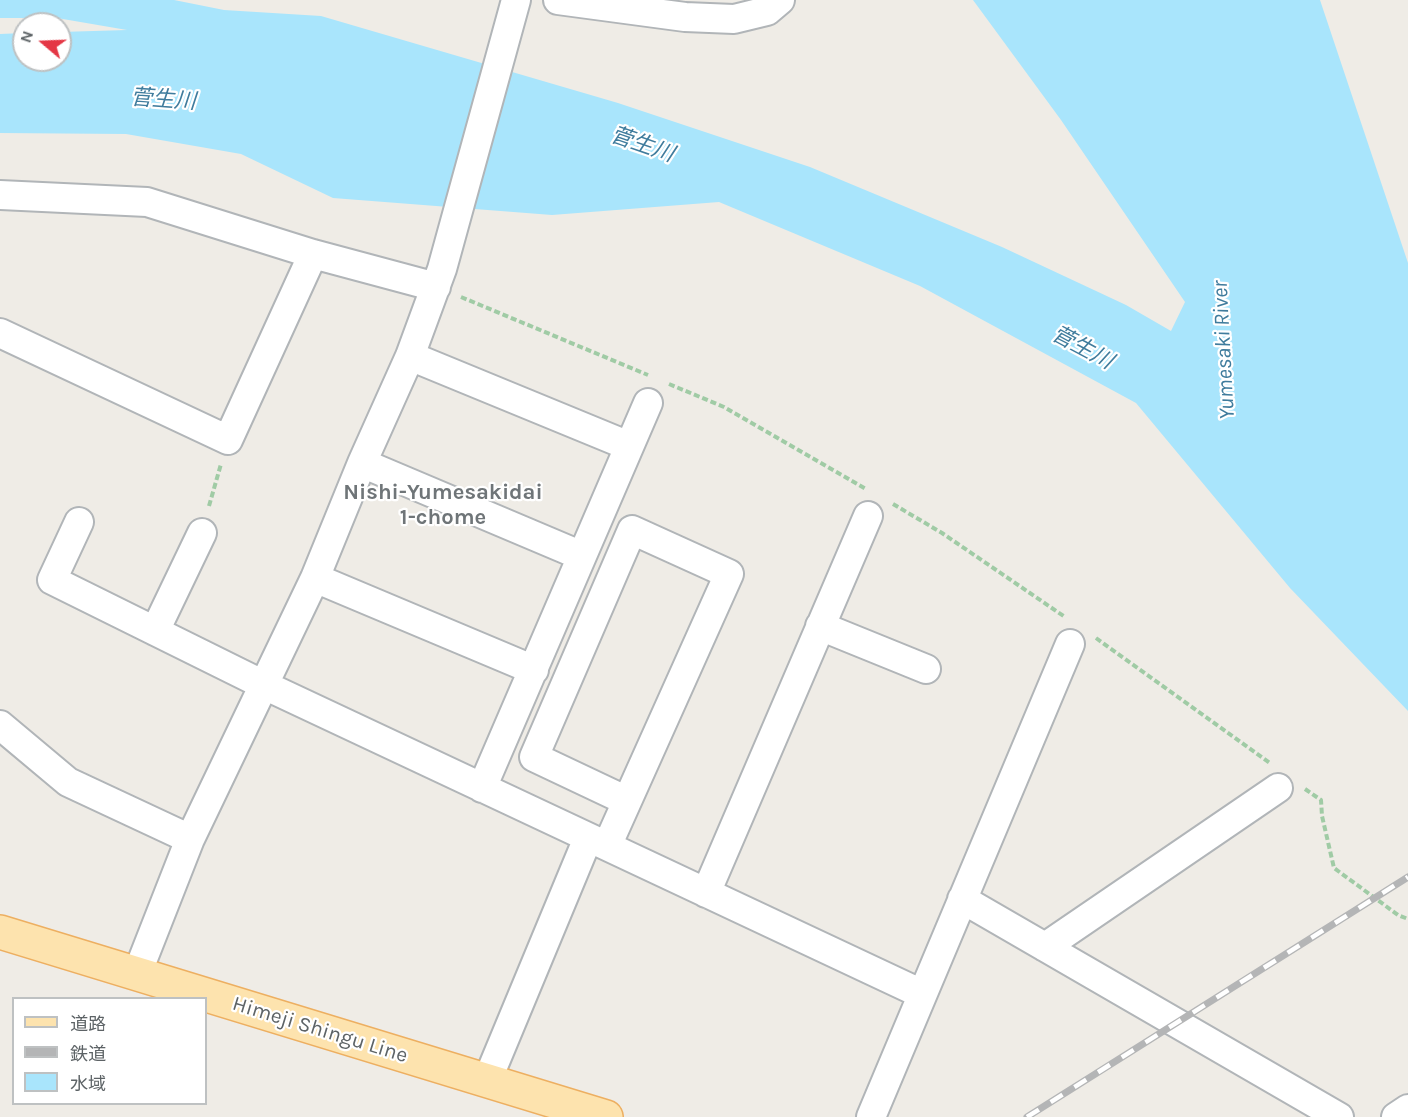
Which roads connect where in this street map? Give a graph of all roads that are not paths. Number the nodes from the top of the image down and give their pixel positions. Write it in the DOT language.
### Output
graph roads {
  1 [pos="558,0"];
  2 [pos="780,0"];
  3 [pos="515,8"];
  4 [pos="0,195"];
  5 [pos="314,254"];
  6 [pos="439,278"];
  7 [pos="0,333"];
  8 [pos="410,356"];
  9 [pos="652,386"];
  10 [pos="629,446"];
  11 [pos="362,463"];
  12 [pos="878,504"];
  13 [pos="79,522"];
  14 [pos="202,533"];
  15 [pos="582,556"];
  16 [pos="315,578"];
  17 [pos="820,626"];
  18 [pos="155,631"];
  19 [pos="1078,633"];
  20 [pos="926,669"];
  21 [pos="534,670"];
  22 [pos="264,685"];
  23 [pos="0,725"];
  24 [pos="1285,780"];
  25 [pos="482,788"];
  26 [pos="627,801"];
  27 [pos="190,839"];
  28 [pos="598,842"];
  29 [pos="706,893"];
  30 [pos="962,899"];
  31 [pos="0,932"];
  32 [pos="1045,947"];
  33 [pos="138,974"];
  34 [pos="922,994"];
  35 [pos="487,1081"];
  36 [pos="1408,1109"];
  37 [pos="606,1117"];
  38 [pos="871,1117"];
  39 [pos="1339,1117"];
  40 [pos="1396,1117"];
  1 -- 2 [label="street"];
  3 -- 6 [label="street"];
  4 -- 5 [label="street"];
  5 -- 6 [label="street"];
  5 -- 7 [label="street"];
  6 -- 8 [label="street"];
  8 -- 10 [label="street"];
  8 -- 11 [label="street"];
  9 -- 10 [label="street"];
  10 -- 15 [label="street"];
  11 -- 15 [label="street"];
  11 -- 16 [label="street"];
  12 -- 17 [label="street"];
  13 -- 18 [label="street"];
  14 -- 18 [label="street"];
  15 -- 21 [label="street"];
  16 -- 21 [label="street"];
  16 -- 22 [label="street"];
  17 -- 20 [label="street"];
  17 -- 29 [label="street"];
  18 -- 22 [label="street"];
  19 -- 30 [label="street"];
  21 -- 25 [label="street"];
  22 -- 25 [label="street"];
  22 -- 27 [label="street"];
  23 -- 27 [label="street"];
  24 -- 32 [label="street"];
  25 -- 28 [label="street"];
  26 -- 28 [label="street"];
  27 -- 33 [label="street"];
  28 -- 29 [label="street"];
  28 -- 35 [label="street"];
  29 -- 34 [label="street"];
  30 -- 32 [label="street"];
  30 -- 34 [label="street"];
  31 -- 33 [label="main road, Himeji Shingu Line"];
  32 -- 39 [label="street"];
  33 -- 35 [label="main road, Himeji Shingu Line"];
  34 -- 38 [label="street"];
  35 -- 37 [label="main road, Himeji Shingu Line"];
  36 -- 40 [label="street"];
}
